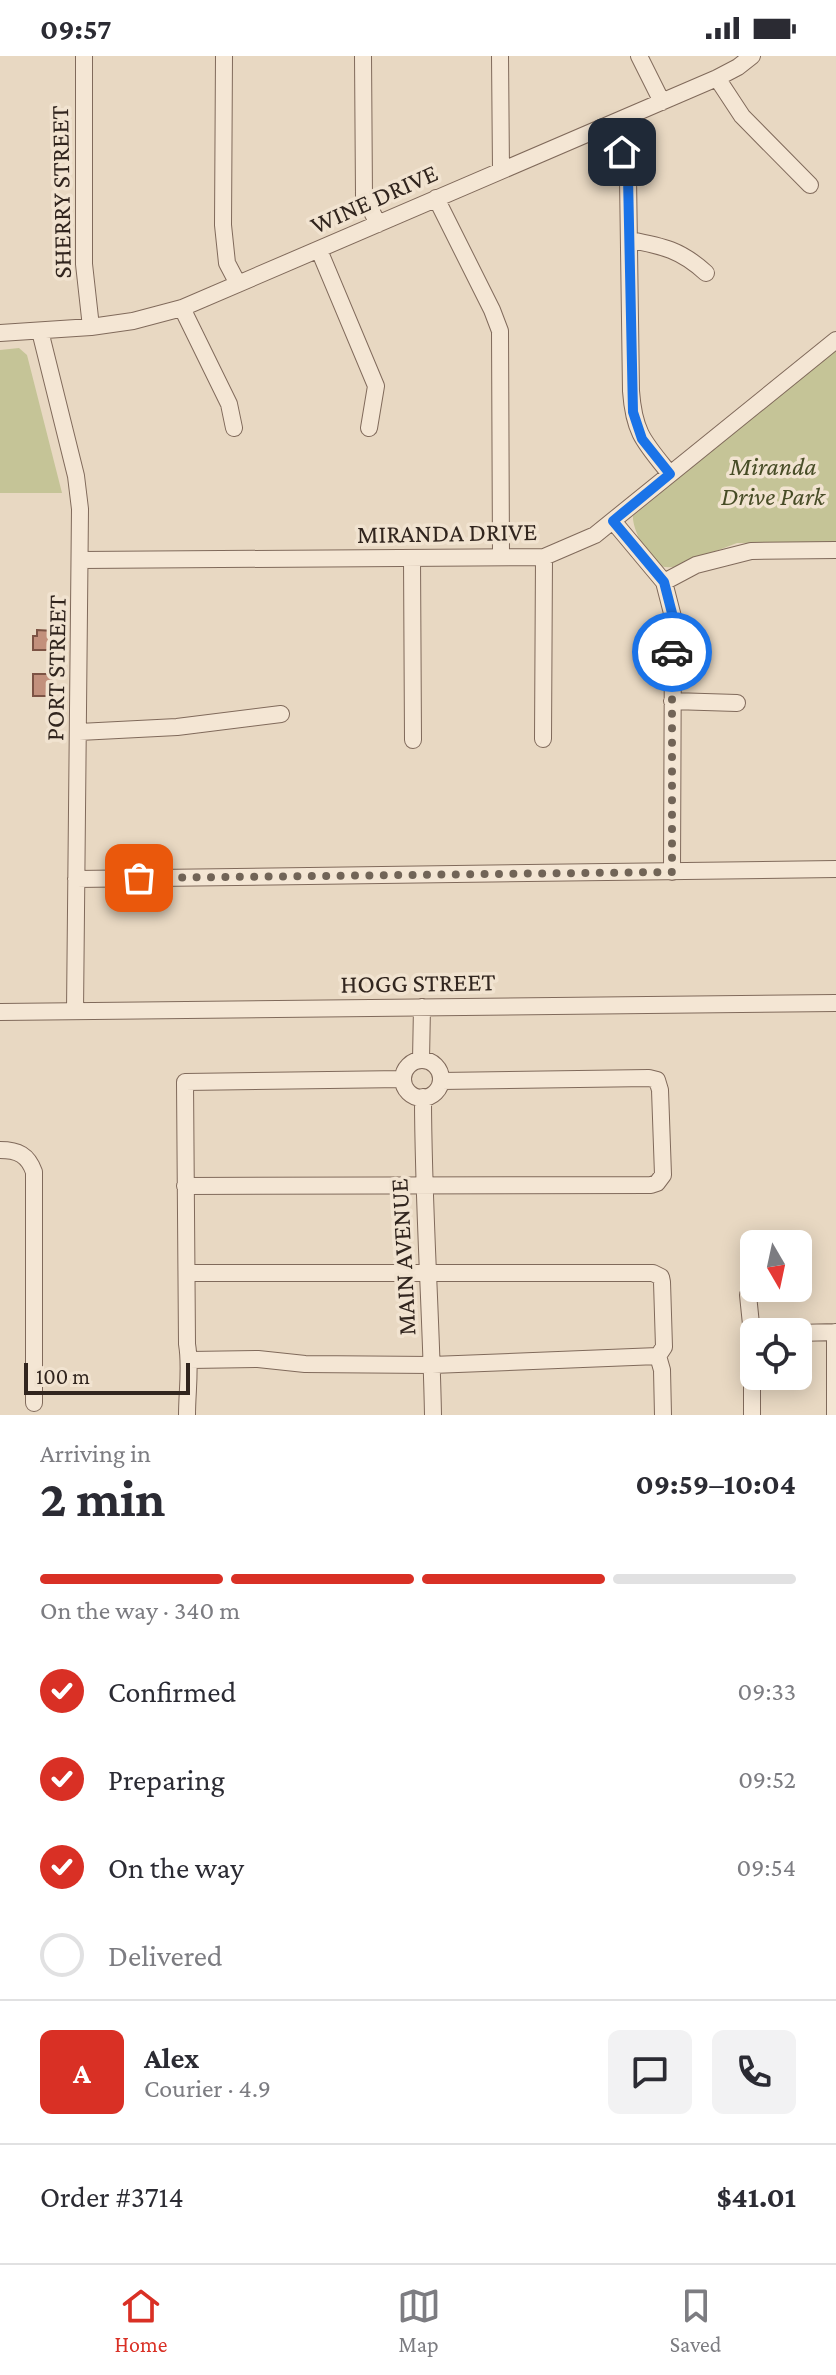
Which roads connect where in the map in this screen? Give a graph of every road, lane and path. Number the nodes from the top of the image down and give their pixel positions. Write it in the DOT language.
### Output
graph roads {
  1 [pos="84,56"];
  2 [pos="224,56"];
  3 [pos="363,56"];
  4 [pos="500,56"];
  5 [pos="639,56"];
  6 [pos="752,56"];
  7 [pos="717,78"];
  8 [pos="662,102"];
  9 [pos="610,125"];
  10 [pos="501,170"];
  11 [pos="810,185"];
  12 [pos="436,198"];
  13 [pos="378,224"];
  14 [pos="630,240"];
  15 [pos="319,250"];
  16 [pos="706,273"];
  17 [pos="238,284"];
  18 [pos="182,308"];
  19 [pos="91,327"];
  20 [pos="40,331"];
  21 [pos="0,333"];
  22 [pos="836,340"];
  23 [pos="234,428"];
  24 [pos="369,428"];
  25 [pos="670,474"];
  26 [pos="613,521"];
  27 [pos="836,550"];
  28 [pos="501,556"];
  29 [pos="544,557"];
  30 [pos="412,558"];
  31 [pos="81,560"];
  32 [pos="664,582"];
  33 [pos="672,701"];
  34 [pos="737,703"];
  35 [pos="281,714"];
  36 [pos="79,732"];
  37 [pos="543,739"];
  38 [pos="413,740"];
  39 [pos="836,869"];
  40 [pos="672,872"];
  41 [pos="76,879"];
  42 [pos="836,1003"];
  43 [pos="422,1007"];
  44 [pos="75,1011"];
  45 [pos="0,1012"];
  46 [pos="421,1060"];
  47 [pos="403,1079"];
  48 [pos="441,1081"];
  49 [pos="423,1097"];
  50 [pos="0,1150"];
  51 [pos="185,1186"];
  52 [pos="423,1186"];
  53 [pos="187,1273"];
  54 [pos="427,1274"];
  55 [pos="835,1332"];
  56 [pos="812,1333"];
  57 [pos="658,1356"];
  58 [pos="190,1360"];
  59 [pos="432,1365"];
  60 [pos="752,1390"];
  61 [pos="34,1403"];
  62 [pos="187,1415"];
  63 [pos="433,1415"];
  64 [pos="663,1415"];
  65 [pos="752,1415"];
  66 [pos="835,1415"];
  1 -- 19 [label="street, SHERRY STREET"];
  2 -- 17 [label="street"];
  3 -- 13 [label="street"];
  4 -- 10 [label="street"];
  5 -- 8 [label="street"];
  6 -- 7 [label="street, WINE DRIVE"];
  7 -- 8 [label="street, WINE DRIVE"];
  7 -- 11 [label="street"];
  8 -- 9 [label="street, WINE DRIVE"];
  9 -- 10 [label="street, WINE DRIVE"];
  9 -- 14 [label="street"];
  10 -- 12 [label="street, WINE DRIVE"];
  12 -- 13 [label="street, WINE DRIVE"];
  12 -- 28 [label="street"];
  13 -- 15 [label="street, WINE DRIVE"];
  14 -- 16 [label="street"];
  14 -- 25 [label="street"];
  15 -- 17 [label="street, WINE DRIVE"];
  15 -- 24 [label="street"];
  17 -- 18 [label="street, WINE DRIVE"];
  18 -- 19 [label="street, WINE DRIVE"];
  18 -- 23 [label="street"];
  19 -- 20 [label="street, WINE DRIVE"];
  20 -- 21 [label="street, WINE DRIVE"];
  20 -- 31 [label="street, PORT STREET"];
  22 -- 25 [label="street, MIRANDA DRIVE"];
  25 -- 26 [label="street, MIRANDA DRIVE"];
  26 -- 29 [label="street, MIRANDA DRIVE"];
  26 -- 32 [label="street"];
  27 -- 32 [label="street"];
  28 -- 29 [label="street, MIRANDA DRIVE"];
  28 -- 30 [label="street, MIRANDA DRIVE"];
  29 -- 37 [label="street"];
  30 -- 31 [label="street, MIRANDA DRIVE"];
  30 -- 38 [label="street"];
  31 -- 36 [label="street, PORT STREET"];
  32 -- 33 [label="street"];
  33 -- 34 [label="street"];
  33 -- 40 [label="street"];
  35 -- 36 [label="street"];
  36 -- 41 [label="street, PORT STREET"];
  39 -- 40 [label="street"];
  40 -- 41 [label="street"];
  41 -- 44 [label="street, PORT STREET"];
  42 -- 43 [label="street, HOGG STREET"];
  43 -- 44 [label="street, HOGG STREET"];
  43 -- 46 [label="street"];
  44 -- 45 [label="street, HOGG STREET"];
  46 -- 47 [label="street"];
  46 -- 48 [label="street"];
  47 -- 49 [label="street"];
  47 -- 51 [label="street"];
  48 -- 49 [label="street"];
  48 -- 52 [label="street"];
  49 -- 52 [label="street, MAIN AVENUE"];
  50 -- 61 [label="street"];
  51 -- 52 [label="street"];
  51 -- 53 [label="street"];
  52 -- 54 [label="street, MAIN AVENUE"];
  53 -- 54 [label="street"];
  53 -- 58 [label="street"];
  54 -- 57 [label="street"];
  54 -- 59 [label="street, MAIN AVENUE"];
  55 -- 56 [label="street"];
  55 -- 66 [label="street"];
  57 -- 59 [label="street"];
  57 -- 64 [label="street"];
  58 -- 59 [label="street"];
  58 -- 62 [label="street"];
  59 -- 63 [label="street, MAIN AVENUE"];
  60 -- 65 [label="street"];
}
